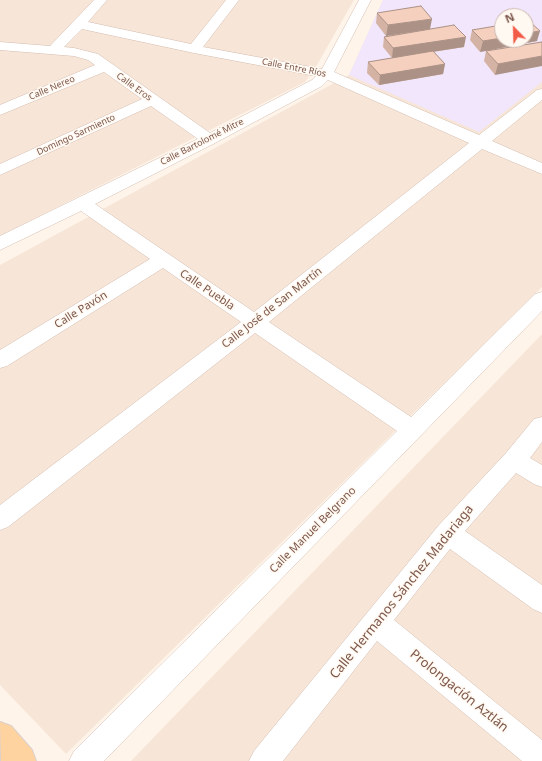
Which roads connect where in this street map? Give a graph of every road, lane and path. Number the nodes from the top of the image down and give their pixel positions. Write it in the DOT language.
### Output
graph roads {
  1 [pos="101,0"];
  2 [pos="233,0"];
  3 [pos="365,0"];
  4 [pos="79,24"];
  5 [pos="0,46"];
  6 [pos="23,48"];
  7 [pos="54,50"];
  8 [pos="194,50"];
  9 [pos="0,58"];
  10 [pos="105,66"];
  11 [pos="326,74"];
  12 [pos="542,93"];
  13 [pos="151,100"];
  14 [pos="0,110"];
  15 [pos="209,140"];
  16 [pos="482,142"];
  17 [pos="542,169"];
  18 [pos="0,170"];
  19 [pos="82,202"];
  20 [pos="0,244"];
  21 [pos="162,259"];
  22 [pos="542,299"];
  23 [pos="255,322"];
  24 [pos="0,360"];
  25 [pos="542,426"];
  26 [pos="412,430"];
  27 [pos="514,460"];
  28 [pos="542,478"];
  29 [pos="0,519"];
  30 [pos="448,532"];
  31 [pos="542,600"];
  32 [pos="376,623"];
  33 [pos="0,737"];
  34 [pos="542,759"];
  35 [pos="20,761"];
  36 [pos="84,761"];
  37 [pos="264,761"];
  1 -- 4 [label="street"];
  2 -- 8 [label="street"];
  3 -- 11 [label="street, Calle Bartolomé Mitre"];
  4 -- 7 [label="street"];
  4 -- 8 [label="street, Calle Entre Ríos"];
  5 -- 6 [label="street, Calle Eros"];
  6 -- 7 [label="street, Calle Eros"];
  6 -- 9 [label="street"];
  7 -- 10 [label="street, Calle Eros"];
  8 -- 11 [label="street, Calle Entre Ríos"];
  10 -- 13 [label="street, Calle Eros"];
  10 -- 14 [label="street, Calle Nereo"];
  11 -- 15 [label="street, Calle Bartolomé Mitre"];
  11 -- 16 [label="street, Calle Entre Ríos"];
  12 -- 16 [label="street, Calle José de San Martín"];
  13 -- 15 [label="street, Calle Eros"];
  13 -- 18 [label="street, Domingo Sarmiento"];
  15 -- 19 [label="street, Calle Bartolomé Mitre"];
  16 -- 17 [label="street, Calle Entre Ríos"];
  16 -- 23 [label="street, Calle José de San Martín"];
  19 -- 20 [label="street, Calle Bartolomé Mitre"];
  19 -- 21 [label="street, Calle Puebla"];
  21 -- 23 [label="street, Calle Puebla"];
  21 -- 24 [label="street, Calle Pavón"];
  22 -- 26 [label="street, Calle Manuel Belgrano"];
  23 -- 26 [label="street, Calle Puebla"];
  23 -- 29 [label="street, Calle José de San Martín"];
  25 -- 27 [label="street, Calle Hermanos Sánchez Madariaga"];
  26 -- 36 [label="street, Calle Manuel Belgrano"];
  27 -- 28 [label="street"];
  27 -- 30 [label="street, Calle Hermanos Sánchez Madariaga"];
  30 -- 31 [label="street"];
  30 -- 32 [label="street, Calle Hermanos Sánchez Madariaga"];
  32 -- 34 [label="street, Prolongación Aztlán"];
  32 -- 37 [label="street, Calle Hermanos Sánchez Madariaga"];
  33 -- 35 [label="main road"];
}
